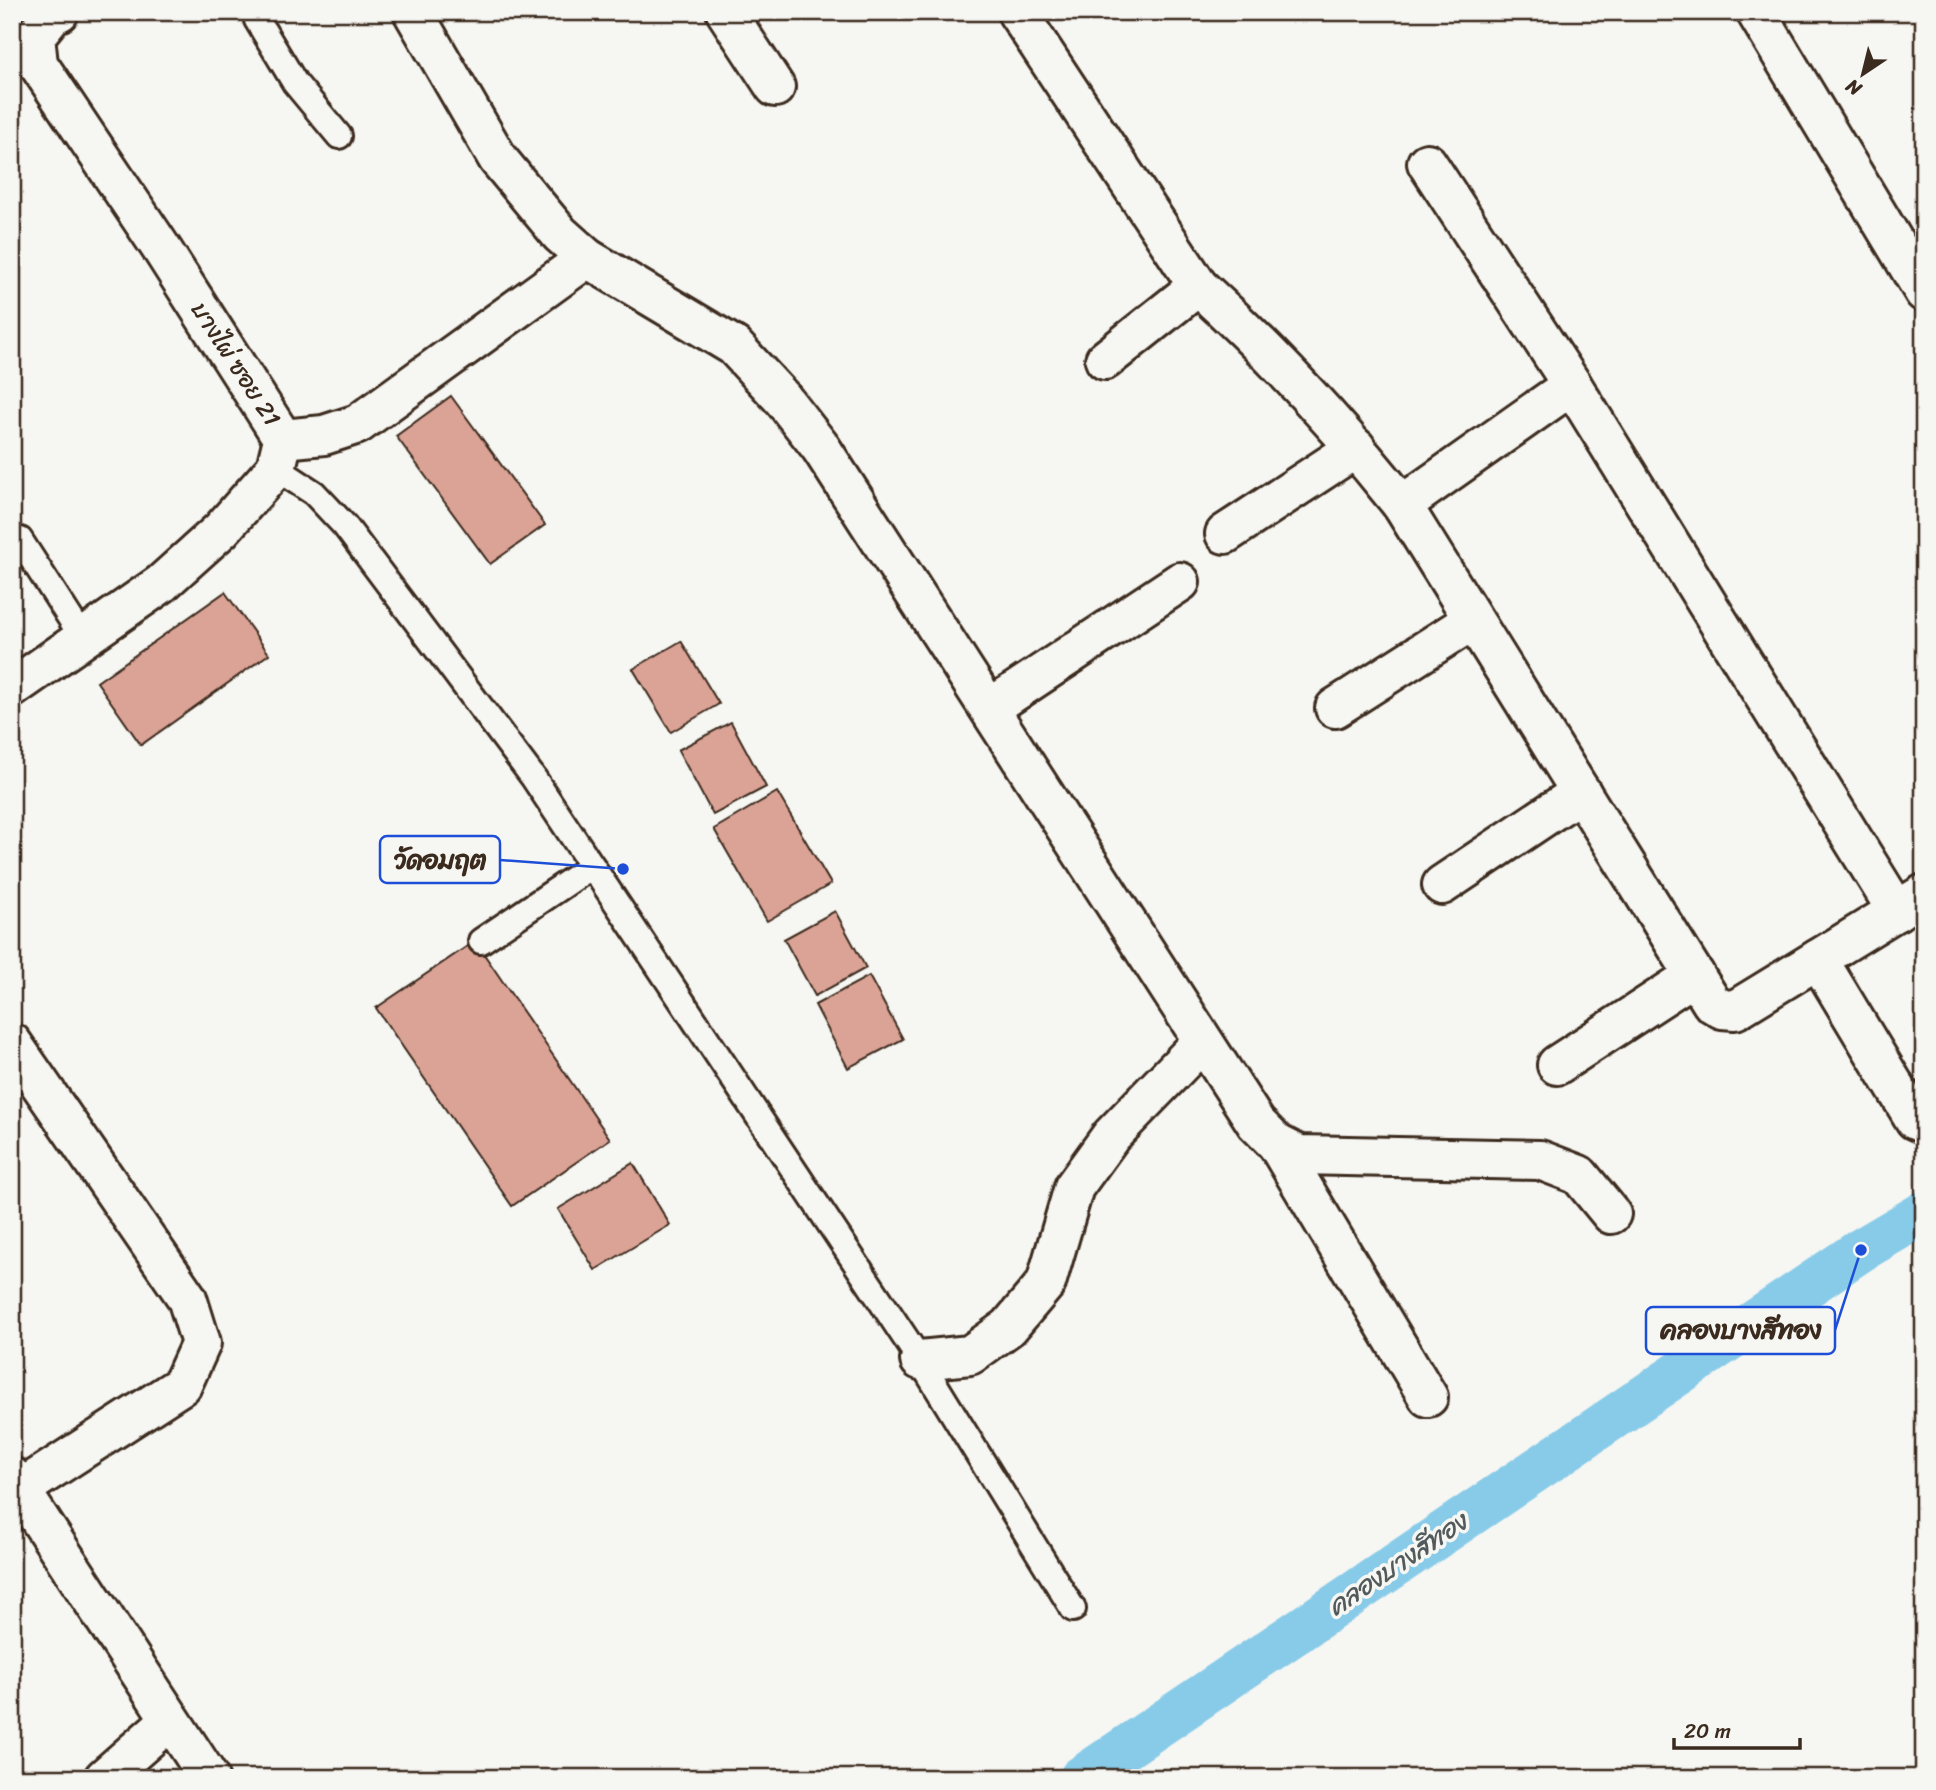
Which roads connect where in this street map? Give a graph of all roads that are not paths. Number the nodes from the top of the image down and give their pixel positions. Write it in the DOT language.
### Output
graph roads {
  1 [pos="59,12"];
  2 [pos="255,12"];
  3 [pos="413,12"];
  4 [pos="726,12"];
  5 [pos="1017,12"];
  6 [pos="1756,12"];
  7 [pos="775,87"];
  8 [pos="339,136"];
  9 [pos="1427,163"];
  10 [pos="587,258"];
  11 [pos="1198,286"];
  12 [pos="1924,292"];
  13 [pos="1105,360"];
  14 [pos="1572,385"];
  15 [pos="1356,448"];
  16 [pos="280,454"];
  17 [pos="1402,505"];
  18 [pos="1225,534"];
  19 [pos="20,540"];
  20 [pos="1180,582"];
  21 [pos="1473,620"];
  22 [pos="83,638"];
  23 [pos="12,688"];
  24 [pos="990,708"];
  25 [pos="1335,708"];
  26 [pos="1581,792"];
  27 [pos="592,866"];
  28 [pos="1442,885"];
  29 [pos="1910,902"];
  30 [pos="481,941"];
  31 [pos="1818,960"];
  32 [pos="1695,975"];
  33 [pos="1202,1042"];
  34 [pos="12,1043"];
  35 [pos="1557,1065"];
  36 [pos="1924,1124"];
  37 [pos="1277,1144"];
  38 [pos="1611,1214"];
  39 [pos="920,1360"];
  40 [pos="1428,1397"];
  41 [pos="16,1483"];
  42 [pos="1073,1609"];
  43 [pos="170,1720"];
  44 [pos="104,1778"];
  45 [pos="209,1778"];
  1 -- 16 [label="street, บางไผ่ ซอย 21"];
  2 -- 8 [label="lane"];
  3 -- 10 [label="street"];
  4 -- 7 [label="street"];
  5 -- 11 [label="street"];
  6 -- 12 [label="street"];
  9 -- 14 [label="street"];
  10 -- 16 [label="street"];
  10 -- 24 [label="street"];
  11 -- 13 [label="street"];
  11 -- 15 [label="street"];
  14 -- 17 [label="street"];
  14 -- 29 [label="street"];
  15 -- 17 [label="street"];
  15 -- 18 [label="street"];
  16 -- 22 [label="street"];
  16 -- 27 [label="lane"];
  17 -- 21 [label="street"];
  19 -- 22 [label="lane"];
  20 -- 24 [label="street"];
  21 -- 25 [label="street"];
  21 -- 26 [label="street"];
  22 -- 23 [label="street"];
  24 -- 33 [label="street"];
  26 -- 28 [label="street"];
  26 -- 32 [label="street"];
  27 -- 30 [label="lane"];
  27 -- 39 [label="lane"];
  29 -- 31 [label="street"];
  31 -- 32 [label="street"];
  31 -- 36 [label="street"];
  32 -- 35 [label="street"];
  33 -- 37 [label="street"];
  33 -- 39 [label="street"];
  34 -- 41 [label="street"];
  37 -- 38 [label="street"];
  37 -- 40 [label="street"];
  39 -- 42 [label="lane"];
  41 -- 43 [label="street"];
  43 -- 44 [label="street"];
  43 -- 45 [label="street"];
}
